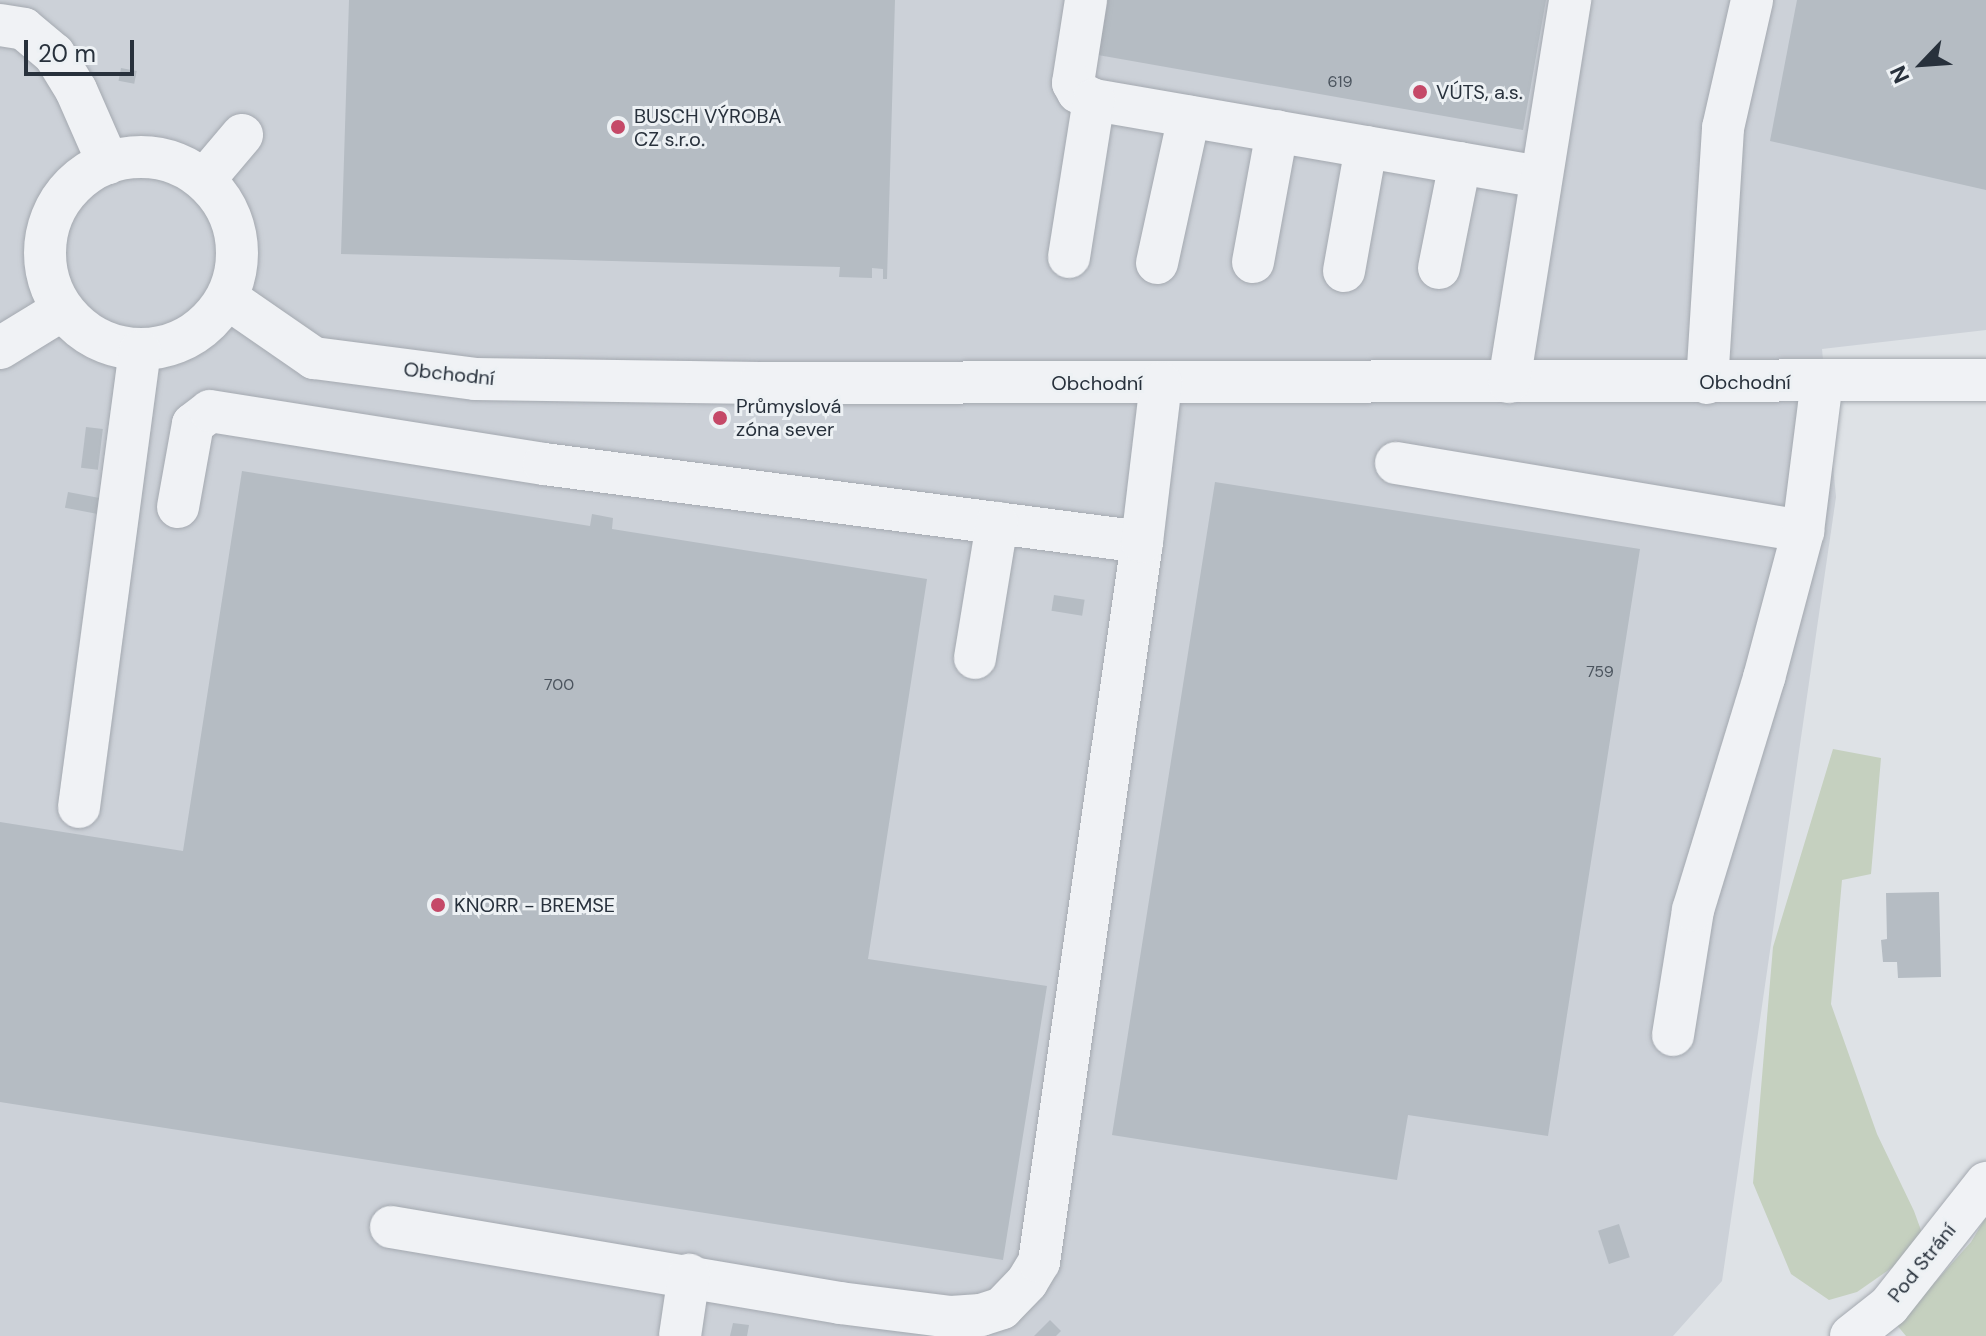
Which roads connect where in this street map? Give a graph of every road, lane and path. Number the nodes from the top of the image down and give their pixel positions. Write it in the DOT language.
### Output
graph roads {
  1 [pos="1086,0"];
  2 [pos="1570,0"];
  3 [pos="1752,0"];
  4 [pos="0,25"];
  5 [pos="1094,100"];
  6 [pos="1189,116"];
  7 [pos="1277,131"];
  8 [pos="242,135"];
  9 [pos="1366,147"];
  10 [pos="108,163"];
  11 [pos="1460,163"];
  12 [pos="1540,177"];
  13 [pos="204,180"];
  14 [pos="1069,257"];
  15 [pos="1253,262"];
  16 [pos="1157,263"];
  17 [pos="1439,268"];
  18 [pos="1344,271"];
  19 [pos="227,298"];
  20 [pos="62,310"];
  21 [pos="0,348"];
  22 [pos="140,351"];
  23 [pos="1986,380"];
  24 [pos="1822,381"];
  25 [pos="1509,382"];
  26 [pos="1161,383"];
  27 [pos="1707,383"];
  28 [pos="1396,463"];
  29 [pos="178,507"];
  30 [pos="997,523"];
  31 [pos="1803,531"];
  32 [pos="1142,542"];
  33 [pos="975,658"];
  34 [pos="79,807"];
  35 [pos="1673,1035"];
  36 [pos="1986,1183"];
  37 [pos="391,1227"];
  38 [pos="689,1275"];
  39 [pos="837,1319"];
  40 [pos="680,1336"];
  41 [pos="1851,1336"];
  1 -- 5 [label="street"];
  2 -- 12 [label="street"];
  3 -- 27 [label="street"];
  4 -- 10 [label="street"];
  5 -- 6 [label="street"];
  5 -- 14 [label="street"];
  6 -- 7 [label="street"];
  6 -- 16 [label="street"];
  7 -- 9 [label="street"];
  7 -- 15 [label="street"];
  8 -- 13 [label="street"];
  9 -- 11 [label="street"];
  9 -- 18 [label="street"];
  10 -- 13 [label="street"];
  10 -- 20 [label="street"];
  11 -- 12 [label="street"];
  11 -- 17 [label="street"];
  12 -- 25 [label="street"];
  13 -- 19 [label="street"];
  19 -- 22 [label="street"];
  19 -- 26 [label="street, Obchodní"];
  20 -- 21 [label="street"];
  20 -- 22 [label="street"];
  22 -- 34 [label="street"];
  23 -- 24 [label="street, Obchodní"];
  24 -- 27 [label="street, Obchodní"];
  24 -- 31 [label="street"];
  25 -- 26 [label="street, Obchodní"];
  25 -- 27 [label="street, Obchodní"];
  26 -- 32 [label="street"];
  28 -- 31 [label="street"];
  29 -- 30 [label="street"];
  30 -- 32 [label="street"];
  30 -- 33 [label="street"];
  31 -- 35 [label="street"];
  32 -- 39 [label="street"];
  36 -- 41 [label="street, Pod Strání"];
  37 -- 38 [label="street"];
  38 -- 39 [label="street"];
  38 -- 40 [label="street"];
}
